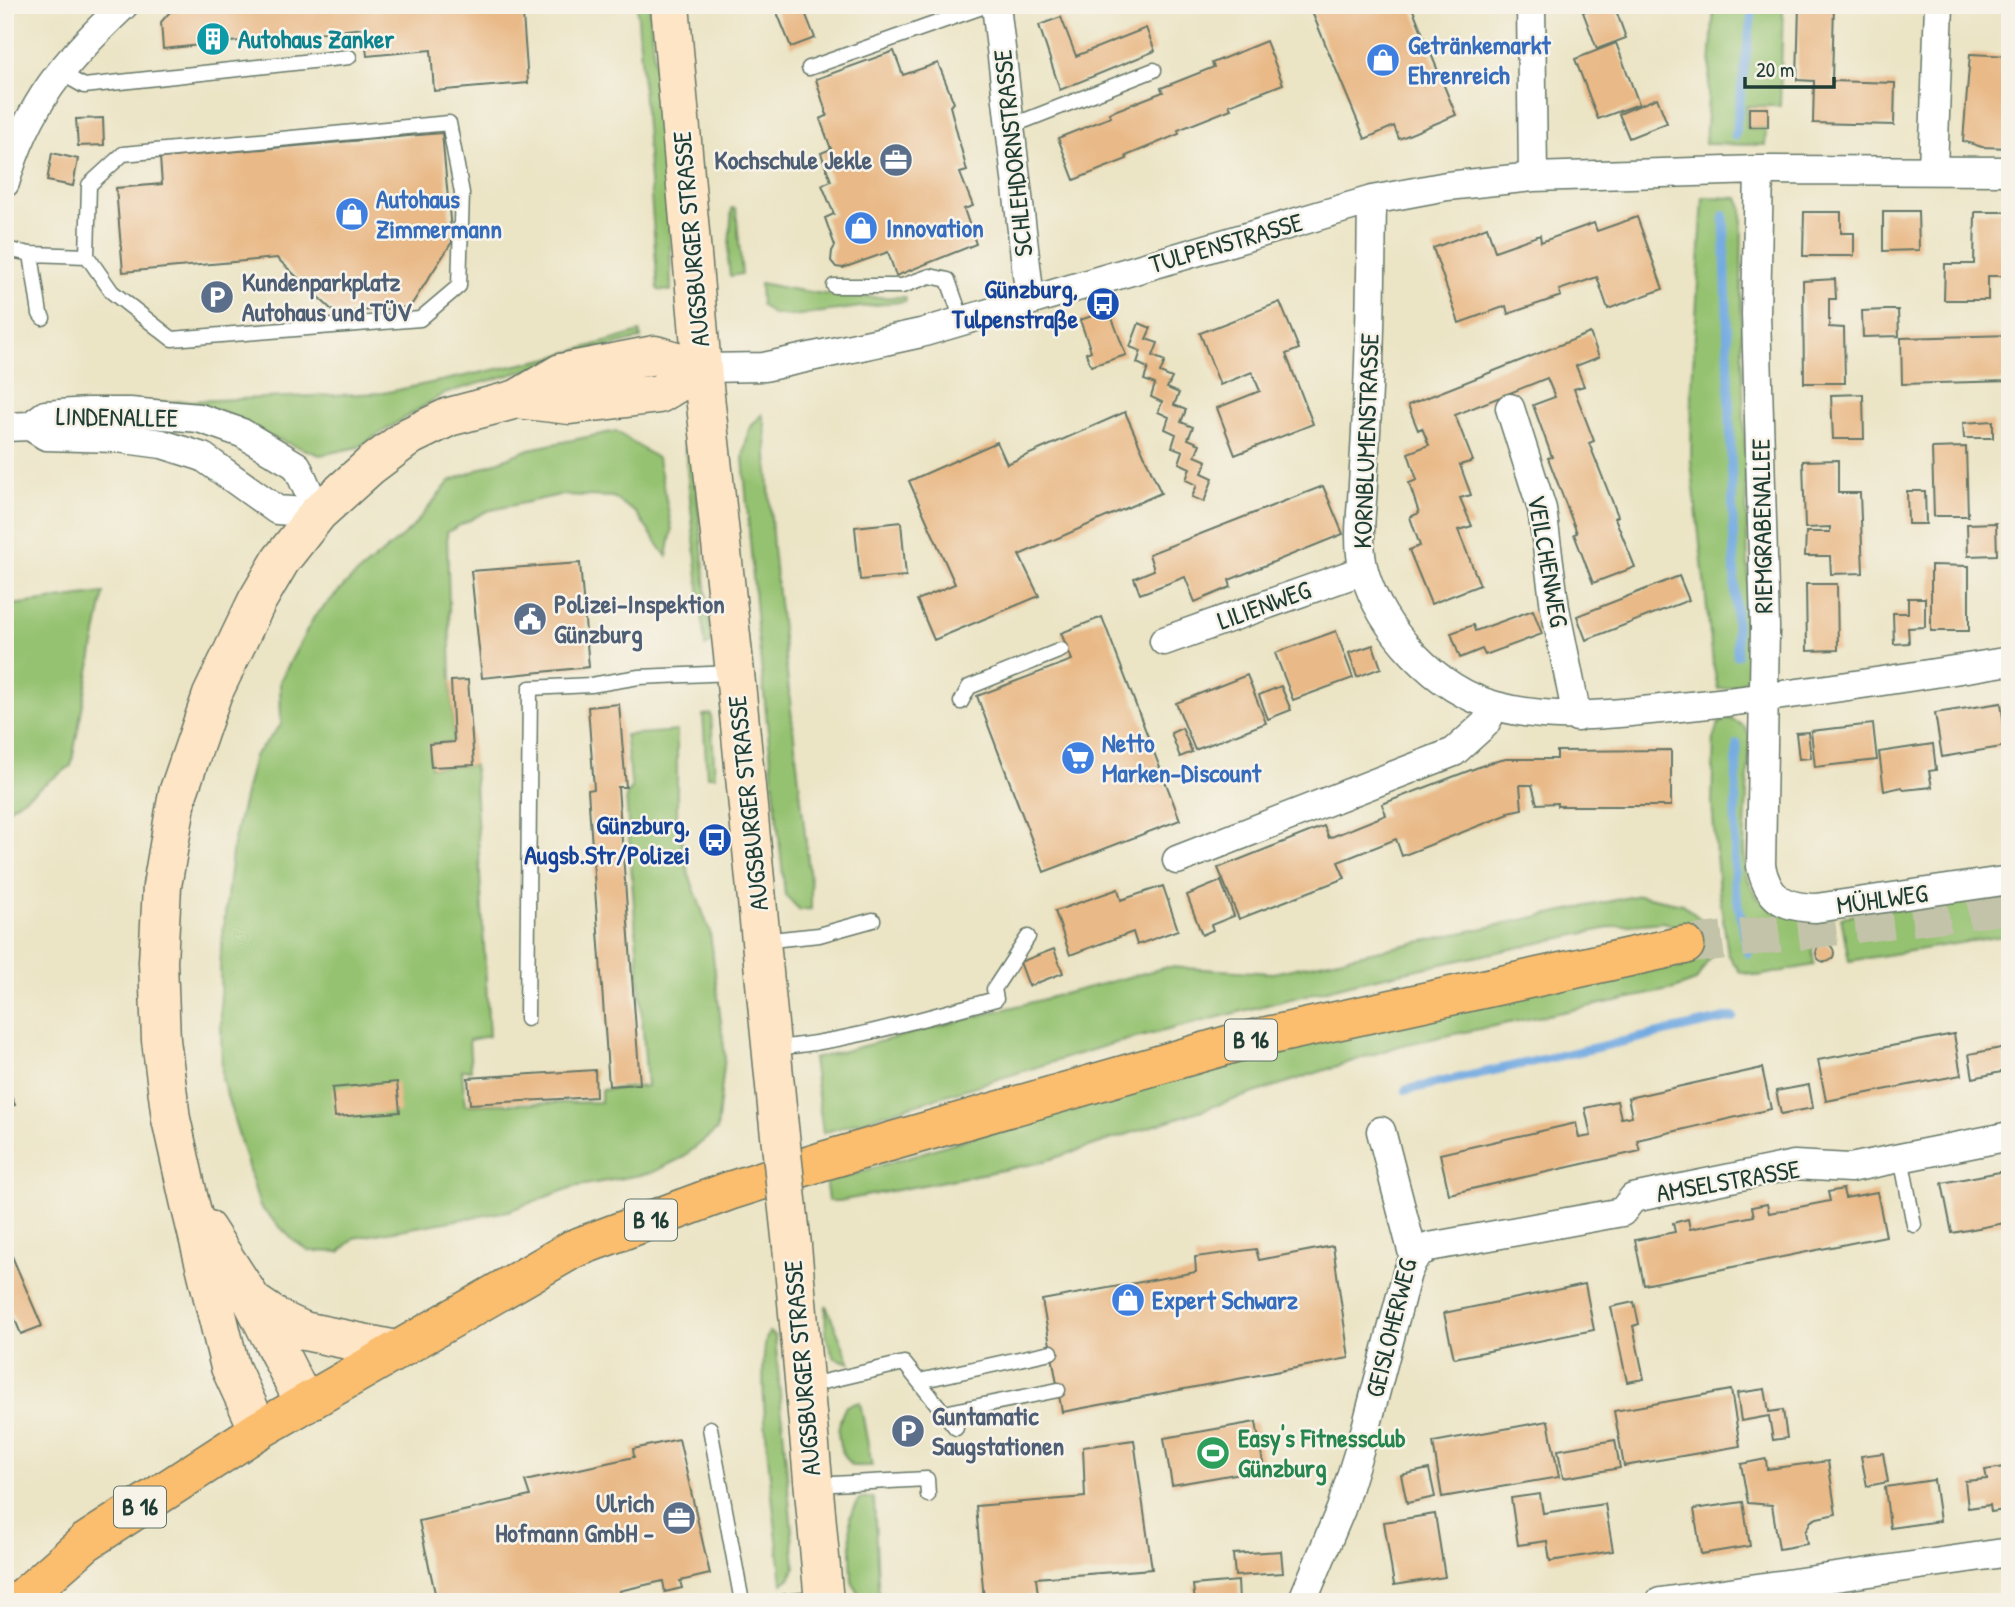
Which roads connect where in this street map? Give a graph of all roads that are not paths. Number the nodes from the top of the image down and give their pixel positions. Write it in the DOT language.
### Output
graph roads {
  1 [pos="124,5"];
  2 [pos="670,5"];
  3 [pos="988,5"];
  4 [pos="996,5"];
  5 [pos="1531,5"];
  6 [pos="1939,5"];
  7 [pos="349,57"];
  8 [pos="809,68"];
  9 [pos="1154,70"];
  10 [pos="59,72"];
  11 [pos="1011,126"];
  12 [pos="1933,169"];
  13 [pos="1759,170"];
  14 [pos="2010,171"];
  15 [pos="1533,177"];
  16 [pos="5,183"];
  17 [pos="1372,200"];
  18 [pos="5,249"];
  19 [pos="31,254"];
  20 [pos="87,256"];
  21 [pos="834,286"];
  22 [pos="1030,300"];
  23 [pos="43,318"];
  24 [pos="962,320"];
  25 [pos="702,368"];
  26 [pos="1510,408"];
  27 [pos="17,426"];
  28 [pos="318,513"];
  29 [pos="1364,570"];
  30 [pos="1164,641"];
  31 [pos="1061,650"];
  32 [pos="2010,661"];
  33 [pos="735,673"];
  34 [pos="1764,699"];
  35 [pos="961,702"];
  36 [pos="1495,706"];
  37 [pos="1577,717"];
  38 [pos="1177,860"];
  39 [pos="2010,880"];
  40 [pos="1764,881"];
  41 [pos="873,920"];
  42 [pos="1028,937"];
  43 [pos="761,941"];
  44 [pos="1685,945"];
  45 [pos="527,1020"];
  46 [pos="772,1048"];
  47 [pos="1381,1131"];
  48 [pos="2010,1136"];
  49 [pos="1901,1157"];
  50 [pos="188,1200"];
  51 [pos="1914,1225"];
  52 [pos="1413,1258"];
  53 [pos="253,1302"];
  54 [pos="397,1350"];
  55 [pos="1051,1352"];
  56 [pos="919,1381"];
  57 [pos="804,1386"];
  58 [pos="1058,1390"];
  59 [pos="305,1404"];
  60 [pos="944,1413"];
  61 [pos="710,1428"];
  62 [pos="956,1429"];
  63 [pos="259,1430"];
  64 [pos="813,1485"];
  65 [pos="928,1495"];
  66 [pos="2010,1552"];
  67 [pos="823,1600"];
  68 [pos="18,1602"];
  69 [pos="742,1602"];
  70 [pos="784,1602"];
  71 [pos="1302,1602"];
  72 [pos="1660,1602"];
  1 -- 10 [label="street"];
  2 -- 25 [label="main road, AUGSBURGER STRASSE"];
  3 -- 8 [label="lane"];
  4 -- 11 [label="street, SCHLEHDORNSTRASSE"];
  5 -- 15 [label="street"];
  6 -- 12 [label="street"];
  7 -- 10 [label="lane"];
  9 -- 11 [label="lane"];
  10 -- 16 [label="street"];
  11 -- 22 [label="street, SCHLEHDORNSTRASSE"];
  12 -- 13 [label="street, TULPENSTRASSE"];
  12 -- 14 [label="street, TULPENSTRASSE"];
  13 -- 15 [label="street, TULPENSTRASSE"];
  13 -- 34 [label="street, RIEMGRABENALLEE"];
  15 -- 17 [label="street, TULPENSTRASSE"];
  17 -- 22 [label="street, TULPENSTRASSE"];
  17 -- 29 [label="street, KORNBLUMENSTRASSE"];
  18 -- 19 [label="lane"];
  19 -- 20 [label="lane"];
  19 -- 23 [label="lane"];
  20 -- 20 [label="lane"];
  21 -- 24 [label="lane"];
  22 -- 24 [label="street, TULPENSTRASSE"];
  24 -- 25 [label="street, TULPENSTRASSE"];
  25 -- 28 [label="main road"];
  25 -- 33 [label="main road, AUGSBURGER STRASSE"];
  26 -- 37 [label="street, VEILCHENWEG"];
  27 -- 28 [label="street, LINDENALLEE"];
  27 -- 28 [label="street, LINDENALLEE"];
  28 -- 50 [label="main road"];
  29 -- 30 [label="street, LILIENWEG"];
  29 -- 36 [label="street, KORNBLUMENSTRASSE"];
  31 -- 35 [label="lane"];
  32 -- 34 [label="street, KORNBLUMENSTRASSE"];
  33 -- 43 [label="main road, AUGSBURGER STRASSE"];
  33 -- 45 [label="lane"];
  34 -- 37 [label="street, KORNBLUMENSTRASSE"];
  34 -- 40 [label="street, RIEMGRABENALLEE"];
  36 -- 37 [label="street, KORNBLUMENSTRASSE"];
  36 -- 38 [label="street"];
  39 -- 40 [label="street, MÜHLWEG"];
  41 -- 43 [label="lane"];
  42 -- 46 [label="lane"];
  43 -- 46 [label="main road, AUGSBURGER STRASSE"];
  44 -- 54 [label="main road, B 16"];
  46 -- 57 [label="main road, AUGSBURGER STRASSE, bridge"];
  47 -- 52 [label="street, GEISLOHERWEG"];
  48 -- 49 [label="street, AMSELSTRASSE"];
  49 -- 51 [label="lane"];
  49 -- 52 [label="street, AMSELSTRASSE"];
  50 -- 53 [label="main road"];
  50 -- 63 [label="main road"];
  52 -- 71 [label="street, GEISLOHERWEG"];
  53 -- 54 [label="main road"];
  53 -- 59 [label="main road"];
  54 -- 59 [label="main road, B 16"];
  55 -- 56 [label="lane"];
  56 -- 57 [label="lane"];
  56 -- 60 [label="lane"];
  57 -- 64 [label="main road, AUGSBURGER STRASSE"];
  58 -- 60 [label="lane"];
  59 -- 63 [label="main road, B 16"];
  60 -- 62 [label="lane"];
  61 -- 69 [label="lane"];
  63 -- 68 [label="main road, B 16"];
  64 -- 65 [label="lane"];
  64 -- 67 [label="main road, AUGSBURGER STRASSE"];
  66 -- 72 [label="street"];
  67 -- 70 [label="lane"];
}
